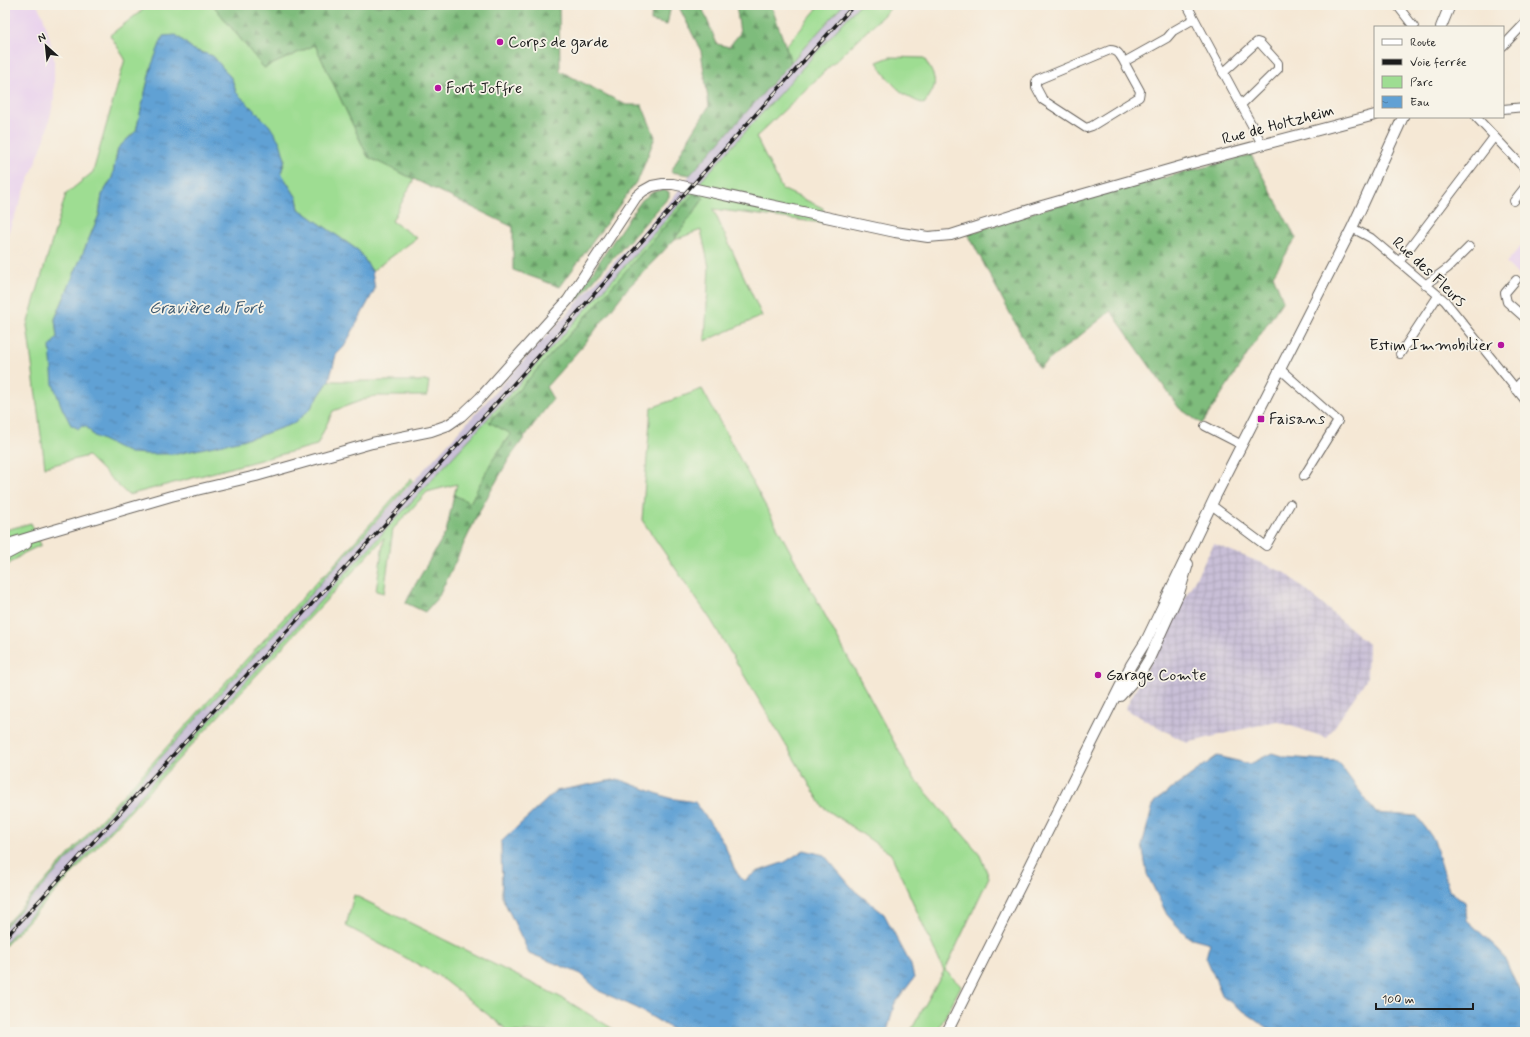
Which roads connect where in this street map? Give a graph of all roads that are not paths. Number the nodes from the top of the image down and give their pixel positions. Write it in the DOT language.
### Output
graph roads {
  1 [pos="1187,5"];
  2 [pos="1397,5"];
  3 [pos="1450,5"];
  4 [pos="1194,19"];
  5 [pos="1525,23"];
  6 [pos="1413,26"];
  7 [pos="1441,26"];
  8 [pos="1504,45"];
  9 [pos="1124,62"];
  10 [pos="1223,73"];
  11 [pos="1241,105"];
  12 [pos="1525,107"];
  13 [pos="1504,109"];
  14 [pos="1374,115"];
  15 [pos="1403,118"];
  16 [pos="1478,118"];
  17 [pos="1494,137"];
  18 [pos="1262,144"];
  19 [pos="1525,169"];
  20 [pos="1525,187"];
  21 [pos="1514,201"];
  22 [pos="1352,228"];
  23 [pos="1469,247"];
  24 [pos="1399,262"];
  25 [pos="1516,280"];
  26 [pos="1425,285"];
  27 [pos="1438,296"];
  28 [pos="1525,318"];
  29 [pos="1400,354"];
  30 [pos="1280,369"];
  31 [pos="1525,377"];
  32 [pos="1515,389"];
  33 [pos="1525,400"];
  34 [pos="1205,426"];
  35 [pos="1242,445"];
  36 [pos="1304,476"];
  37 [pos="1290,504"];
  38 [pos="1211,506"];
  39 [pos="70,526"];
  40 [pos="5,546"];
  41 [pos="5,555"];
  42 [pos="947,1032"];
  1 -- 4 [label="street"];
  2 -- 6 [label="street"];
  3 -- 7 [label="main road"];
  4 -- 9 [label="street"];
  4 -- 10 [label="street"];
  5 -- 8 [label="street"];
  9 -- 9 [label="street"];
  10 -- 11 [label="street"];
  10 -- 11 [label="street"];
  11 -- 18 [label="street"];
  12 -- 13 [label="street"];
  14 -- 18 [label="main road, Rue de Holtzheim"];
  15 -- 22 [label="main road"];
  16 -- 17 [label="street"];
  17 -- 19 [label="street"];
  17 -- 24 [label="street"];
  18 -- 39 [label="main road, Rue de Holtzheim"];
  20 -- 21 [label="street"];
  22 -- 24 [label="street, Rue des Fleurs"];
  22 -- 30 [label="main road"];
  23 -- 26 [label="street"];
  24 -- 26 [label="street, Rue des Fleurs"];
  25 -- 28 [label="street"];
  26 -- 27 [label="street, Rue des Fleurs"];
  27 -- 29 [label="street"];
  27 -- 32 [label="street, Rue des Fleurs"];
  30 -- 35 [label="main road"];
  30 -- 36 [label="street"];
  31 -- 32 [label="street"];
  32 -- 33 [label="street, Rue des Fleurs"];
  34 -- 35 [label="street"];
  35 -- 38 [label="main road"];
  37 -- 38 [label="street"];
  38 -- 42 [label="main road"];
  39 -- 40 [label="main road"];
  39 -- 41 [label="main road"];
}
